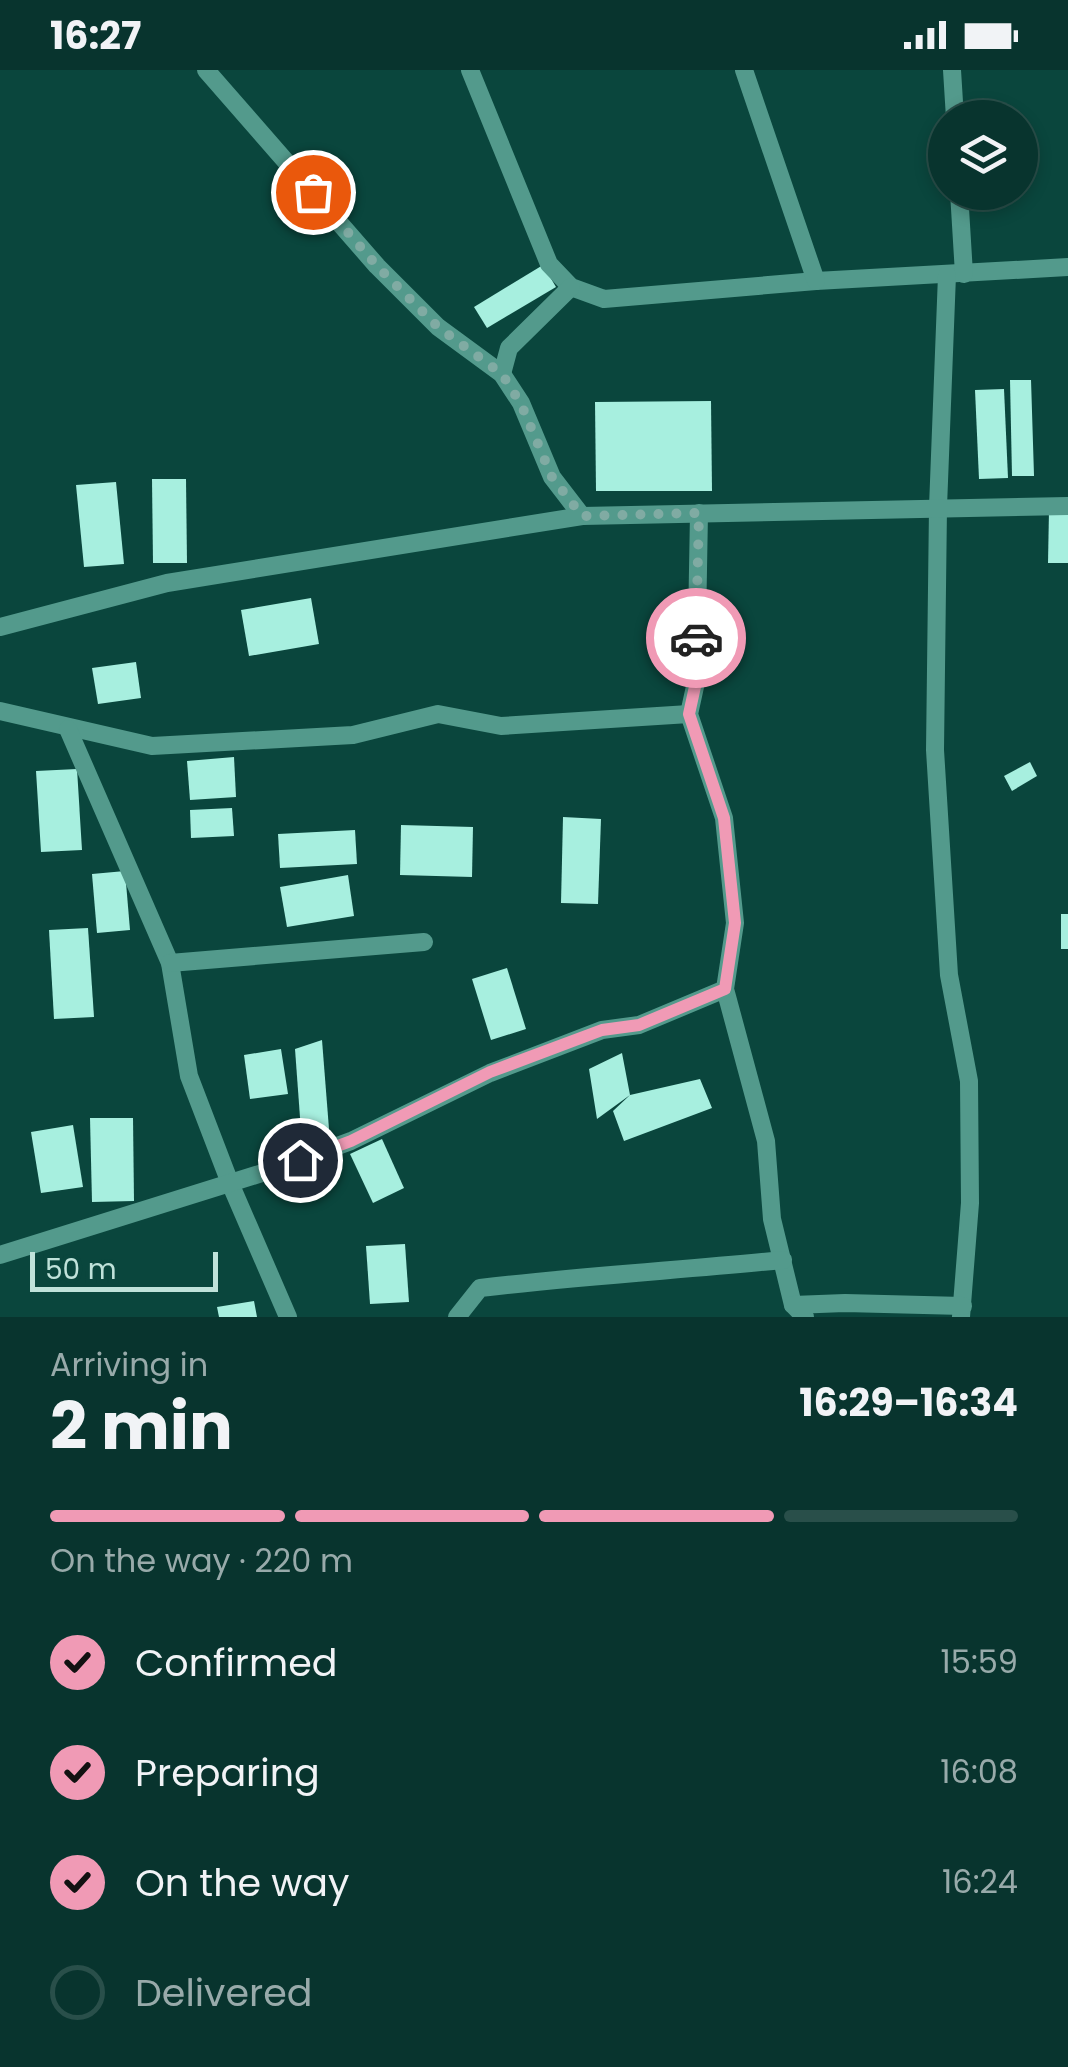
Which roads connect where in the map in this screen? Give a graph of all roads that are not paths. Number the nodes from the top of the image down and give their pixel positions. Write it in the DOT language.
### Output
graph roads {
  1 [pos="206,70"];
  2 [pos="470,70"];
  3 [pos="744,70"];
  4 [pos="952,70"];
  5 [pos="953,100"];
  6 [pos="958,210"];
  7 [pos="1068,267"];
  8 [pos="956,274"];
  9 [pos="816,281"];
  10 [pos="571,287"];
  11 [pos="502,374"];
  12 [pos="1068,506"];
  13 [pos="938,507"];
  14 [pos="699,513"];
  15 [pos="582,516"];
  16 [pos="0,627"];
  17 [pos="0,711"];
  18 [pos="689,714"];
  19 [pos="68,729"];
  20 [pos="424,942"];
  21 [pos="170,963"];
  22 [pos="725,989"];
  23 [pos="230,1182"];
  24 [pos="0,1256"];
  25 [pos="783,1260"];
  26 [pos="799,1311"];
  27 [pos="962,1311"];
  28 [pos="288,1317"];
  29 [pos="456,1317"];
  1 -- 11 [label="street"];
  2 -- 10 [label="street"];
  3 -- 9 [label="street"];
  4 -- 5 [label="street"];
  6 -- 8 [label="street"];
  7 -- 8 [label="street"];
  8 -- 9 [label="street"];
  8 -- 13 [label="street"];
  9 -- 10 [label="street"];
  10 -- 11 [label="street"];
  11 -- 15 [label="street"];
  12 -- 13 [label="street"];
  13 -- 14 [label="street"];
  13 -- 27 [label="street"];
  14 -- 15 [label="street"];
  14 -- 18 [label="street"];
  15 -- 16 [label="street"];
  17 -- 19 [label="street"];
  18 -- 19 [label="street"];
  18 -- 22 [label="street"];
  19 -- 21 [label="street"];
  20 -- 21 [label="street"];
  21 -- 23 [label="street"];
  22 -- 23 [label="street"];
  22 -- 25 [label="street"];
  23 -- 24 [label="street"];
  23 -- 28 [label="street"];
  25 -- 26 [label="street"];
  25 -- 29 [label="street"];
  26 -- 27 [label="street"];
}
